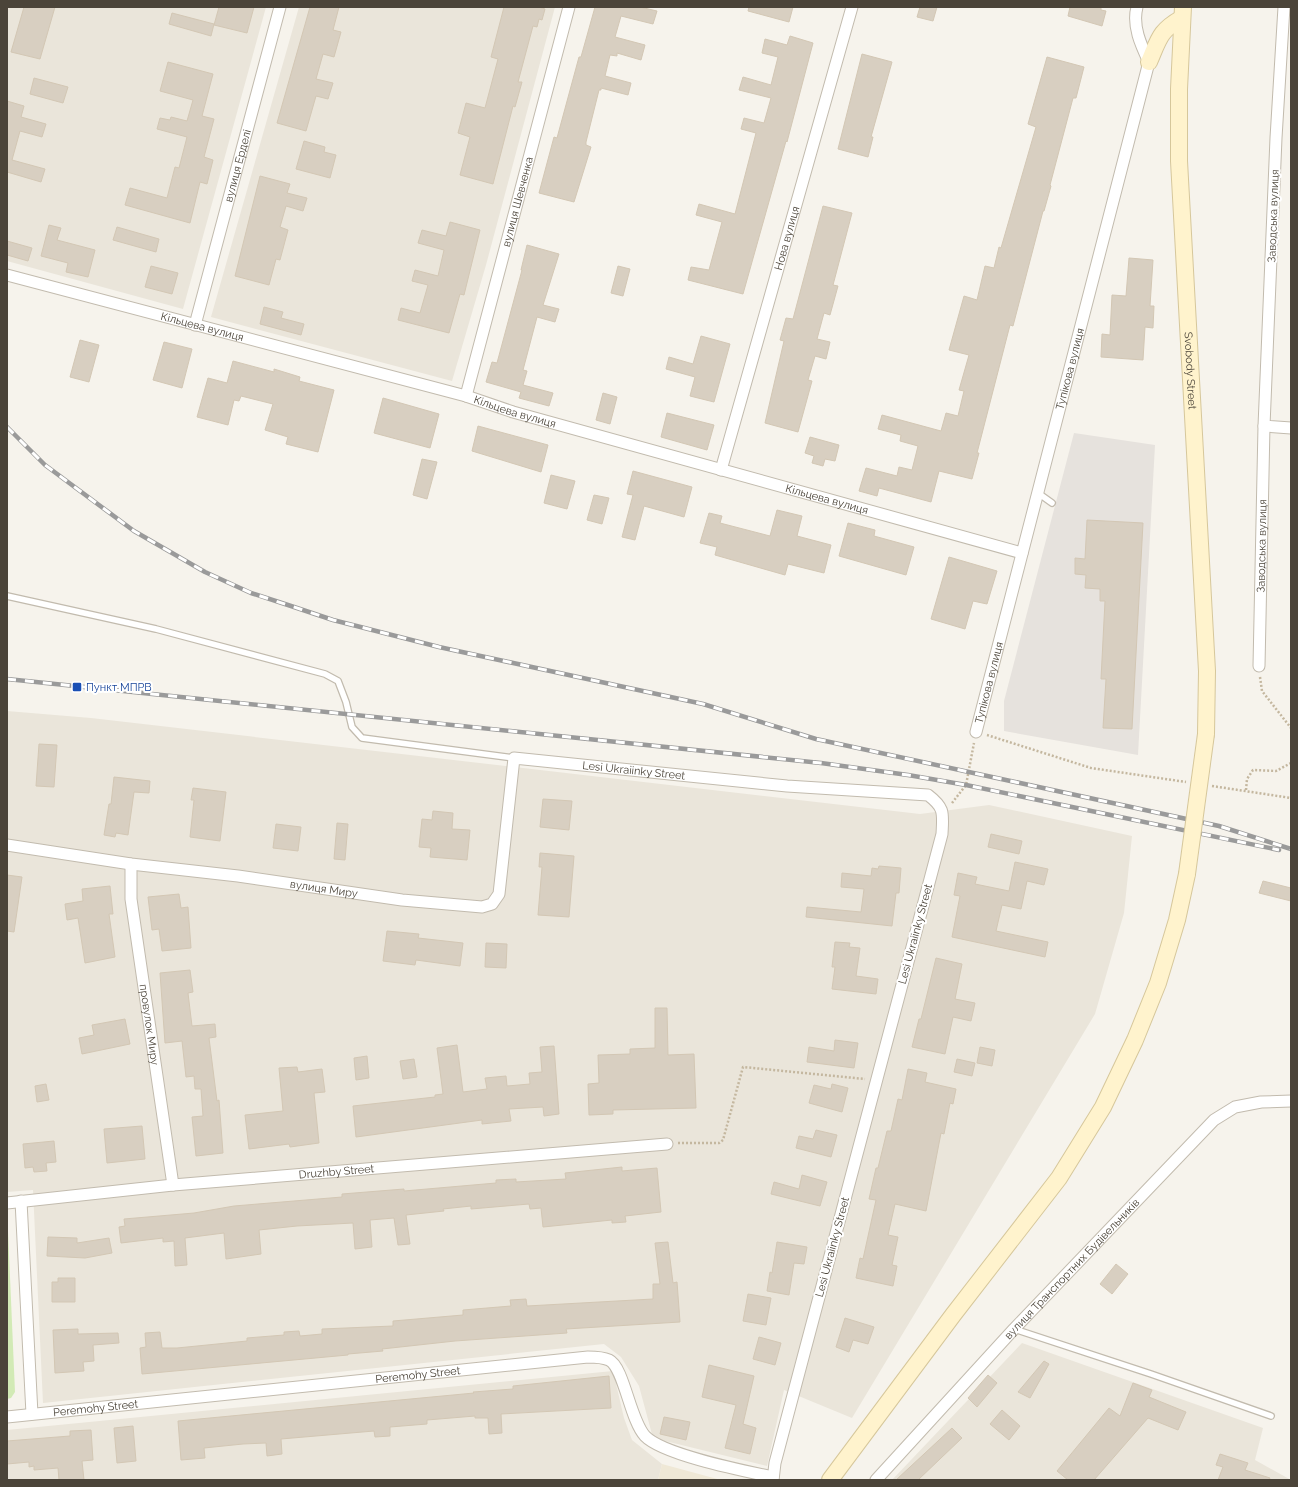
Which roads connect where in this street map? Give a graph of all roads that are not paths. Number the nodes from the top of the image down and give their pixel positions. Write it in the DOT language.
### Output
graph roads {
  1 [pos="280,7"];
  2 [pos="569,7"];
  3 [pos="852,7"];
  4 [pos="1137,7"];
  5 [pos="1284,7"];
  6 [pos="1183,13"];
  7 [pos="1149,62"];
  8 [pos="7,275"];
  9 [pos="195,325"];
  10 [pos="466,396"];
  11 [pos="1264,426"];
  12 [pos="1291,428"];
  13 [pos="721,470"];
  14 [pos="1038,493"];
  15 [pos="1052,503"];
  16 [pos="1022,553"];
  17 [pos="7,596"];
  18 [pos="1259,666"];
  19 [pos="976,732"];
  20 [pos="514,758"];
  21 [pos="7,845"];
  22 [pos="131,864"];
  23 [pos="1291,1101"];
  24 [pos="667,1144"];
  25 [pos="173,1185"];
  26 [pos="22,1202"];
  27 [pos="7,1203"];
  28 [pos="1014,1329"];
  29 [pos="32,1414"];
  30 [pos="1271,1416"];
  31 [pos="7,1417"];
  32 [pos="773,1479"];
  33 [pos="830,1480"];
  34 [pos="876,1480"];
  1 -- 9 [label="street, вулиця Ерделі"];
  2 -- 10 [label="street, вулиця Шевченка"];
  3 -- 13 [label="street, Нова вулиця"];
  4 -- 7 [label="street"];
  5 -- 11 [label="street, Заводська вулиця"];
  6 -- 7 [label="main road"];
  6 -- 33 [label="main road, Svobody Street, bridge"];
  7 -- 14 [label="street, Тупікова вулиця"];
  8 -- 9 [label="street, Кільцева вулиця"];
  9 -- 10 [label="street, Кільцева вулиця"];
  10 -- 13 [label="street, Кільцева вулиця"];
  11 -- 12 [label="street"];
  11 -- 18 [label="street, Заводська вулиця"];
  13 -- 16 [label="street, Кільцева вулиця"];
  14 -- 15 [label="lane"];
  14 -- 16 [label="street, Тупікова вулиця"];
  16 -- 19 [label="street, Тупікова вулиця"];
  17 -- 20 [label="lane"];
  20 -- 22 [label="street, вулиця Миру"];
  20 -- 32 [label="street, Lesi Ukraiinky Street"];
  21 -- 22 [label="street, вулиця Миру"];
  22 -- 25 [label="street, провулок Миру"];
  23 -- 28 [label="street, вулиця Транспортних Будівельників"];
  24 -- 25 [label="street, Druzhby Street"];
  25 -- 26 [label="street, Druzhby Street"];
  26 -- 27 [label="street, Druzhby Street"];
  26 -- 29 [label="street"];
  28 -- 30 [label="lane"];
  28 -- 34 [label="street, вулиця Транспортних Будівельників"];
  29 -- 31 [label="street, Peremohy Street"];
  29 -- 32 [label="street, Peremohy Street"];
}
